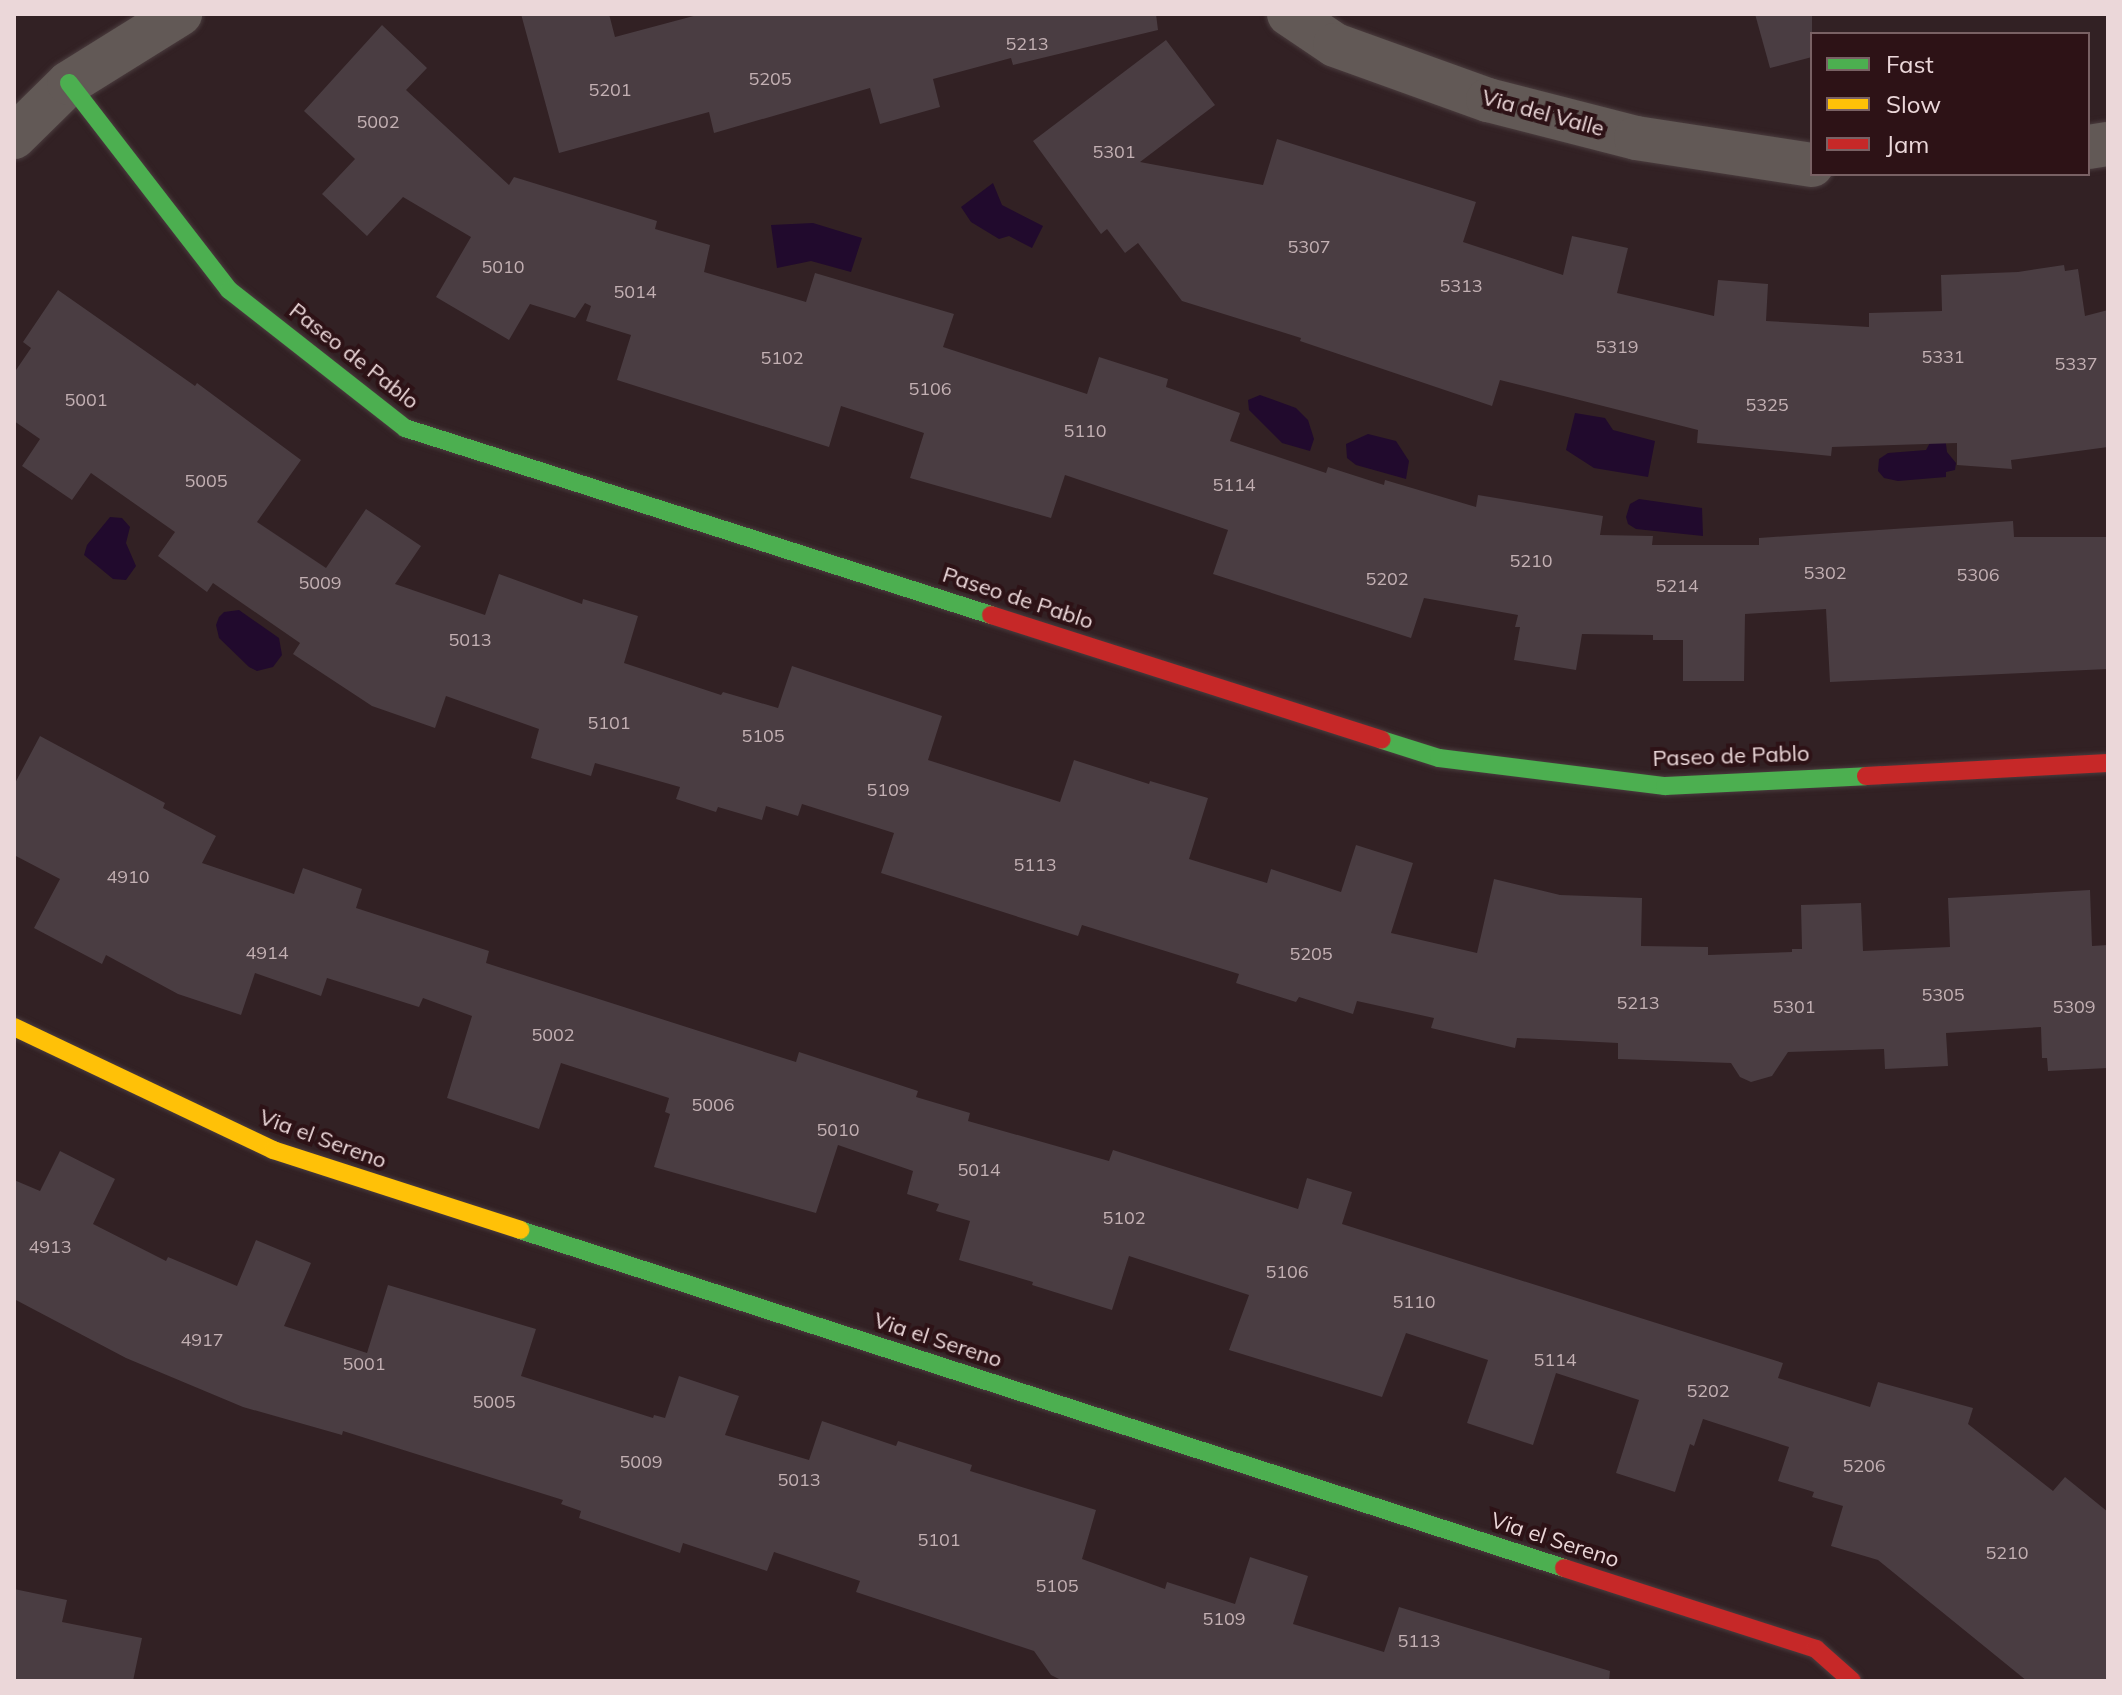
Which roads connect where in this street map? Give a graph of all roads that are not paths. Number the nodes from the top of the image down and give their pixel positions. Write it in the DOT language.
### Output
graph roads {
  1 [pos="180,14"];
  2 [pos="1289,14"];
  3 [pos="69,83"];
  4 [pos="14,137"];
  5 [pos="1810,165"];
  6 [pos="2108,763"];
  7 [pos="14,1027"];
  8 [pos="1852,1681"];
  1 -- 3 [label="street"];
  2 -- 5 [label="street, Via del Valle"];
  3 -- 4 [label="street"];
  3 -- 6 [label="street, Paseo de Pablo"];
  7 -- 8 [label="street, Via el Sereno"];
}
